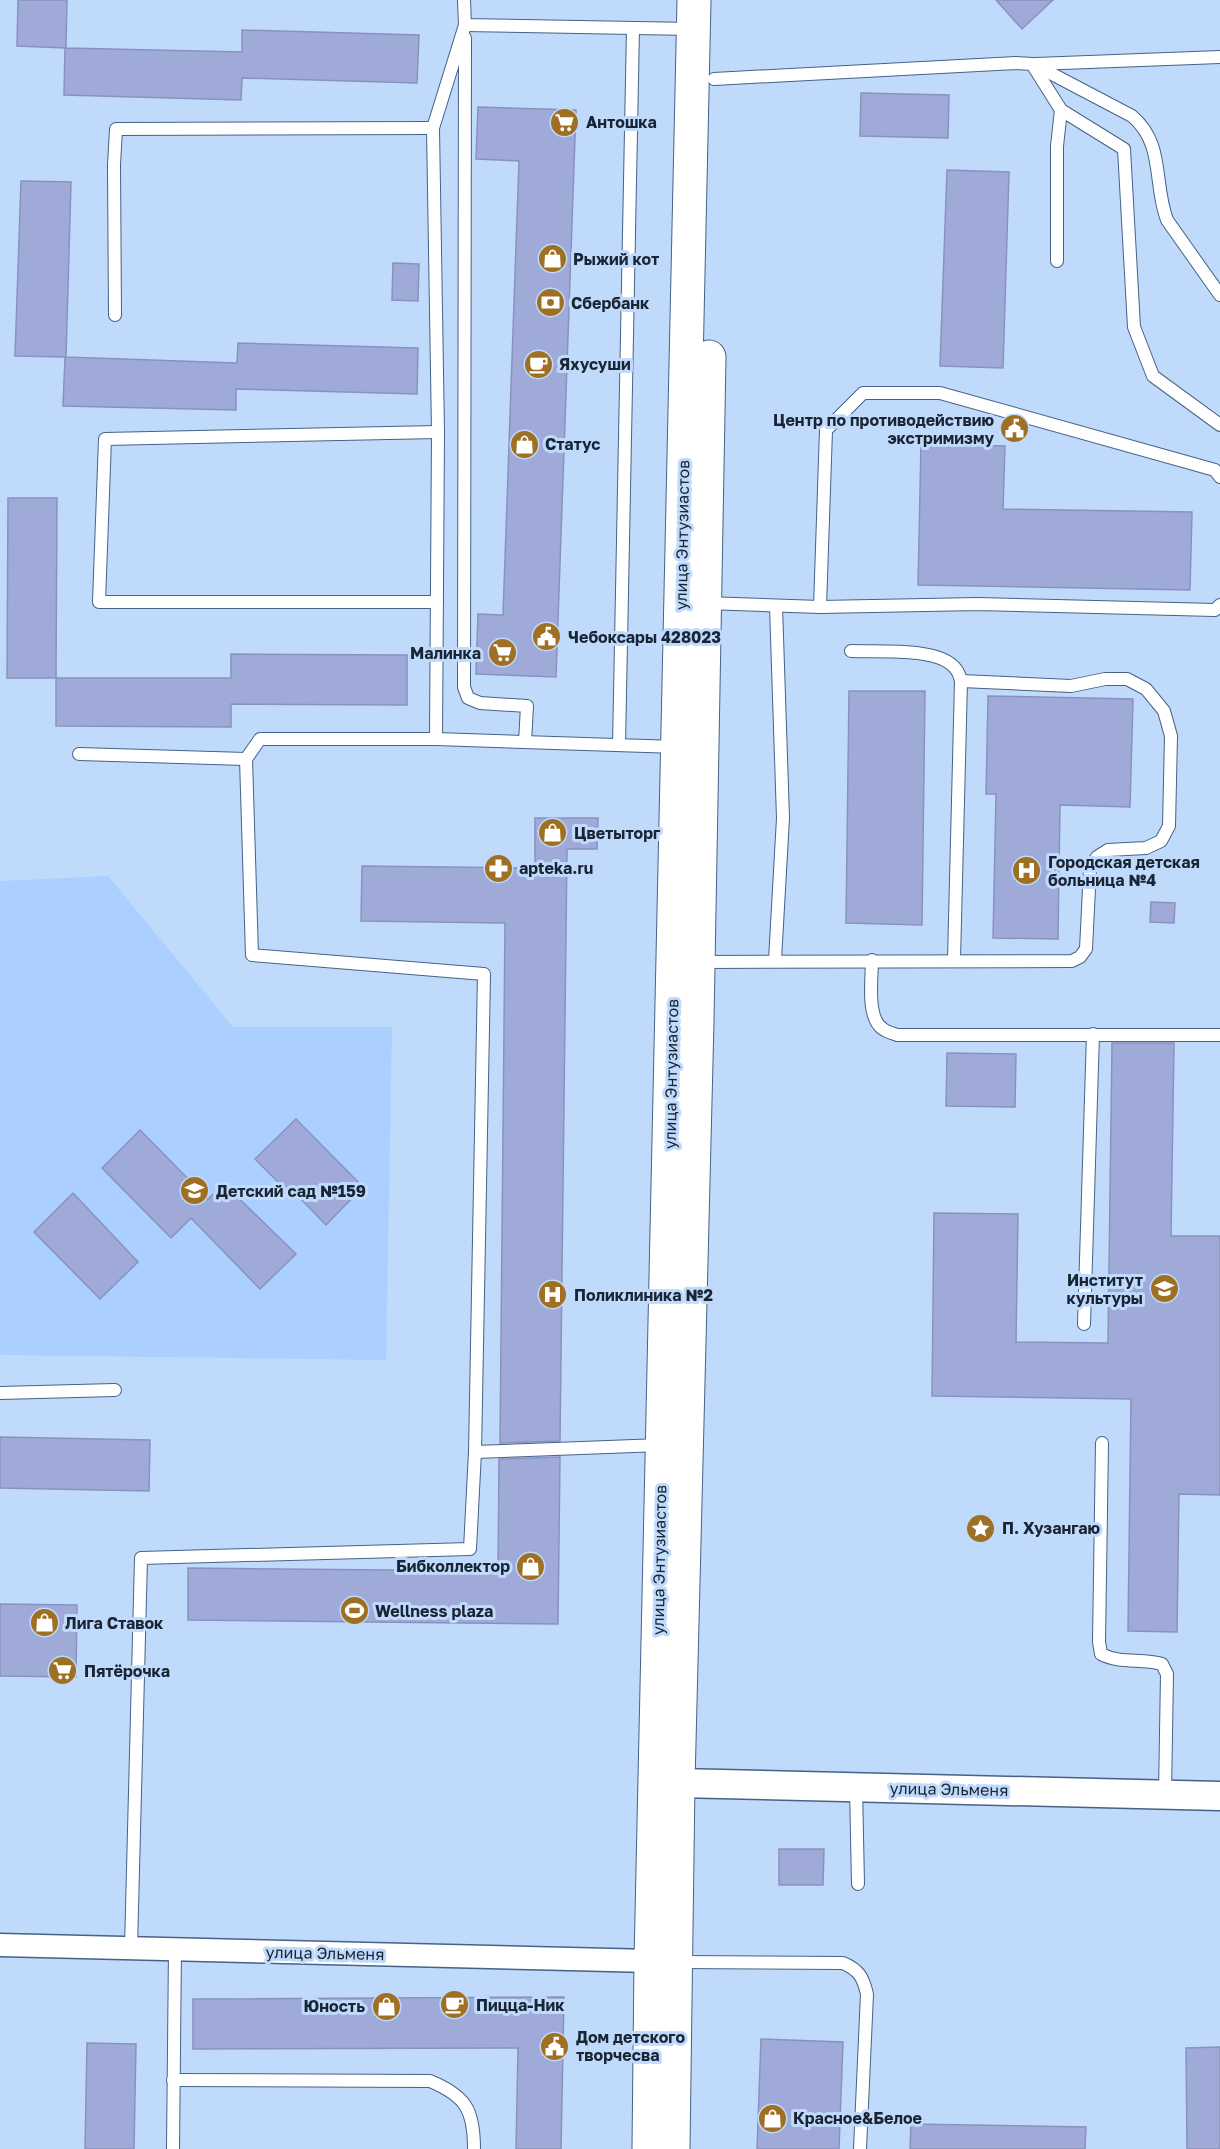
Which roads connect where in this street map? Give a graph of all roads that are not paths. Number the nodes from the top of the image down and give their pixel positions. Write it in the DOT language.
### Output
graph roads {
  1 [pos="464,0"];
  2 [pos="705,15"];
  3 [pos="465,25"];
  4 [pos="633,28"];
  5 [pos="1220,57"];
  6 [pos="1032,64"];
  7 [pos="704,79"];
  8 [pos="1061,110"];
  9 [pos="433,128"];
  10 [pos="1058,261"];
  11 [pos="1220,296"];
  12 [pos="115,315"];
  13 [pos="1220,425"];
  14 [pos="438,432"];
  15 [pos="1220,477"];
  16 [pos="437,602"];
  17 [pos="692,602"];
  18 [pos="1220,605"];
  19 [pos="776,606"];
  20 [pos="820,607"];
  21 [pos="852,651"];
  22 [pos="962,681"];
  23 [pos="436,739"];
  24 [pos="525,742"];
  25 [pos="619,745"];
  26 [pos="690,747"];
  27 [pos="79,754"];
  28 [pos="246,759"];
  29 [pos="775,960"];
  30 [pos="872,960"];
  31 [pos="954,960"];
  32 [pos="685,961"];
  33 [pos="1093,1034"];
  34 [pos="1220,1035"];
  35 [pos="1084,1324"];
  36 [pos="115,1390"];
  37 [pos="0,1393"];
  38 [pos="1102,1443"];
  39 [pos="674,1445"];
  40 [pos="475,1452"];
  41 [pos="678,1783"];
  42 [pos="856,1787"];
  43 [pos="1165,1794"];
  44 [pos="1220,1796"];
  45 [pos="858,1884"];
  46 [pos="0,1945"];
  47 [pos="131,1948"];
  48 [pos="175,1950"];
  49 [pos="663,1961"];
  50 [pos="173,2080"];
  51 [pos="173,2149"];
  52 [pos="474,2149"];
  53 [pos="649,2149"];
  54 [pos="673,2149"];
  55 [pos="861,2149"];
  1 -- 3 [label="lane"];
  2 -- 4 [label="lane"];
  2 -- 7 [label="main road, улица Энтузиастов"];
  3 -- 4 [label="lane"];
  3 -- 9 [label="lane"];
  3 -- 24 [label="lane"];
  4 -- 25 [label="lane"];
  5 -- 6 [label="lane"];
  6 -- 7 [label="lane"];
  6 -- 8 [label="lane"];
  6 -- 11 [label="lane"];
  7 -- 17 [label="main road, улица Энтузиастов"];
  8 -- 10 [label="lane"];
  8 -- 13 [label="lane"];
  9 -- 12 [label="lane"];
  9 -- 14 [label="lane"];
  14 -- 16 [label="lane"];
  14 -- 16 [label="lane"];
  15 -- 20 [label="lane"];
  16 -- 23 [label="lane"];
  17 -- 19 [label="lane"];
  17 -- 26 [label="main road, улица Энтузиастов"];
  18 -- 20 [label="lane"];
  19 -- 20 [label="lane"];
  19 -- 29 [label="lane"];
  21 -- 22 [label="lane"];
  22 -- 31 [label="lane"];
  22 -- 31 [label="lane"];
  23 -- 24 [label="lane"];
  23 -- 28 [label="lane"];
  24 -- 25 [label="lane"];
  25 -- 26 [label="lane"];
  26 -- 32 [label="main road, улица Энтузиастов"];
  27 -- 28 [label="lane"];
  28 -- 40 [label="lane"];
  29 -- 30 [label="lane"];
  29 -- 32 [label="lane"];
  30 -- 31 [label="lane"];
  30 -- 33 [label="lane"];
  32 -- 39 [label="main road, улица Энтузиастов"];
  33 -- 34 [label="lane"];
  33 -- 35 [label="lane"];
  36 -- 37 [label="lane"];
  38 -- 43 [label="lane"];
  39 -- 40 [label="lane"];
  39 -- 41 [label="main road, улица Энтузиастов"];
  39 -- 49 [label="main road, улица Энтузиастов"];
  40 -- 47 [label="lane"];
  41 -- 42 [label="street, улица Эльменя"];
  41 -- 49 [label="main road, улица Энтузиастов"];
  42 -- 43 [label="street, улица Эльменя"];
  42 -- 45 [label="lane"];
  43 -- 44 [label="street, улица Эльменя"];
  46 -- 47 [label="street, улица Эльменя"];
  47 -- 48 [label="street, улица Эльменя"];
  48 -- 49 [label="street, улица Эльменя"];
  48 -- 50 [label="lane"];
  49 -- 53 [label="main road, улица Энтузиастов"];
  49 -- 54 [label="main road, улица Энтузиастов"];
  49 -- 55 [label="lane"];
  50 -- 51 [label="lane"];
  50 -- 52 [label="lane"];
}
